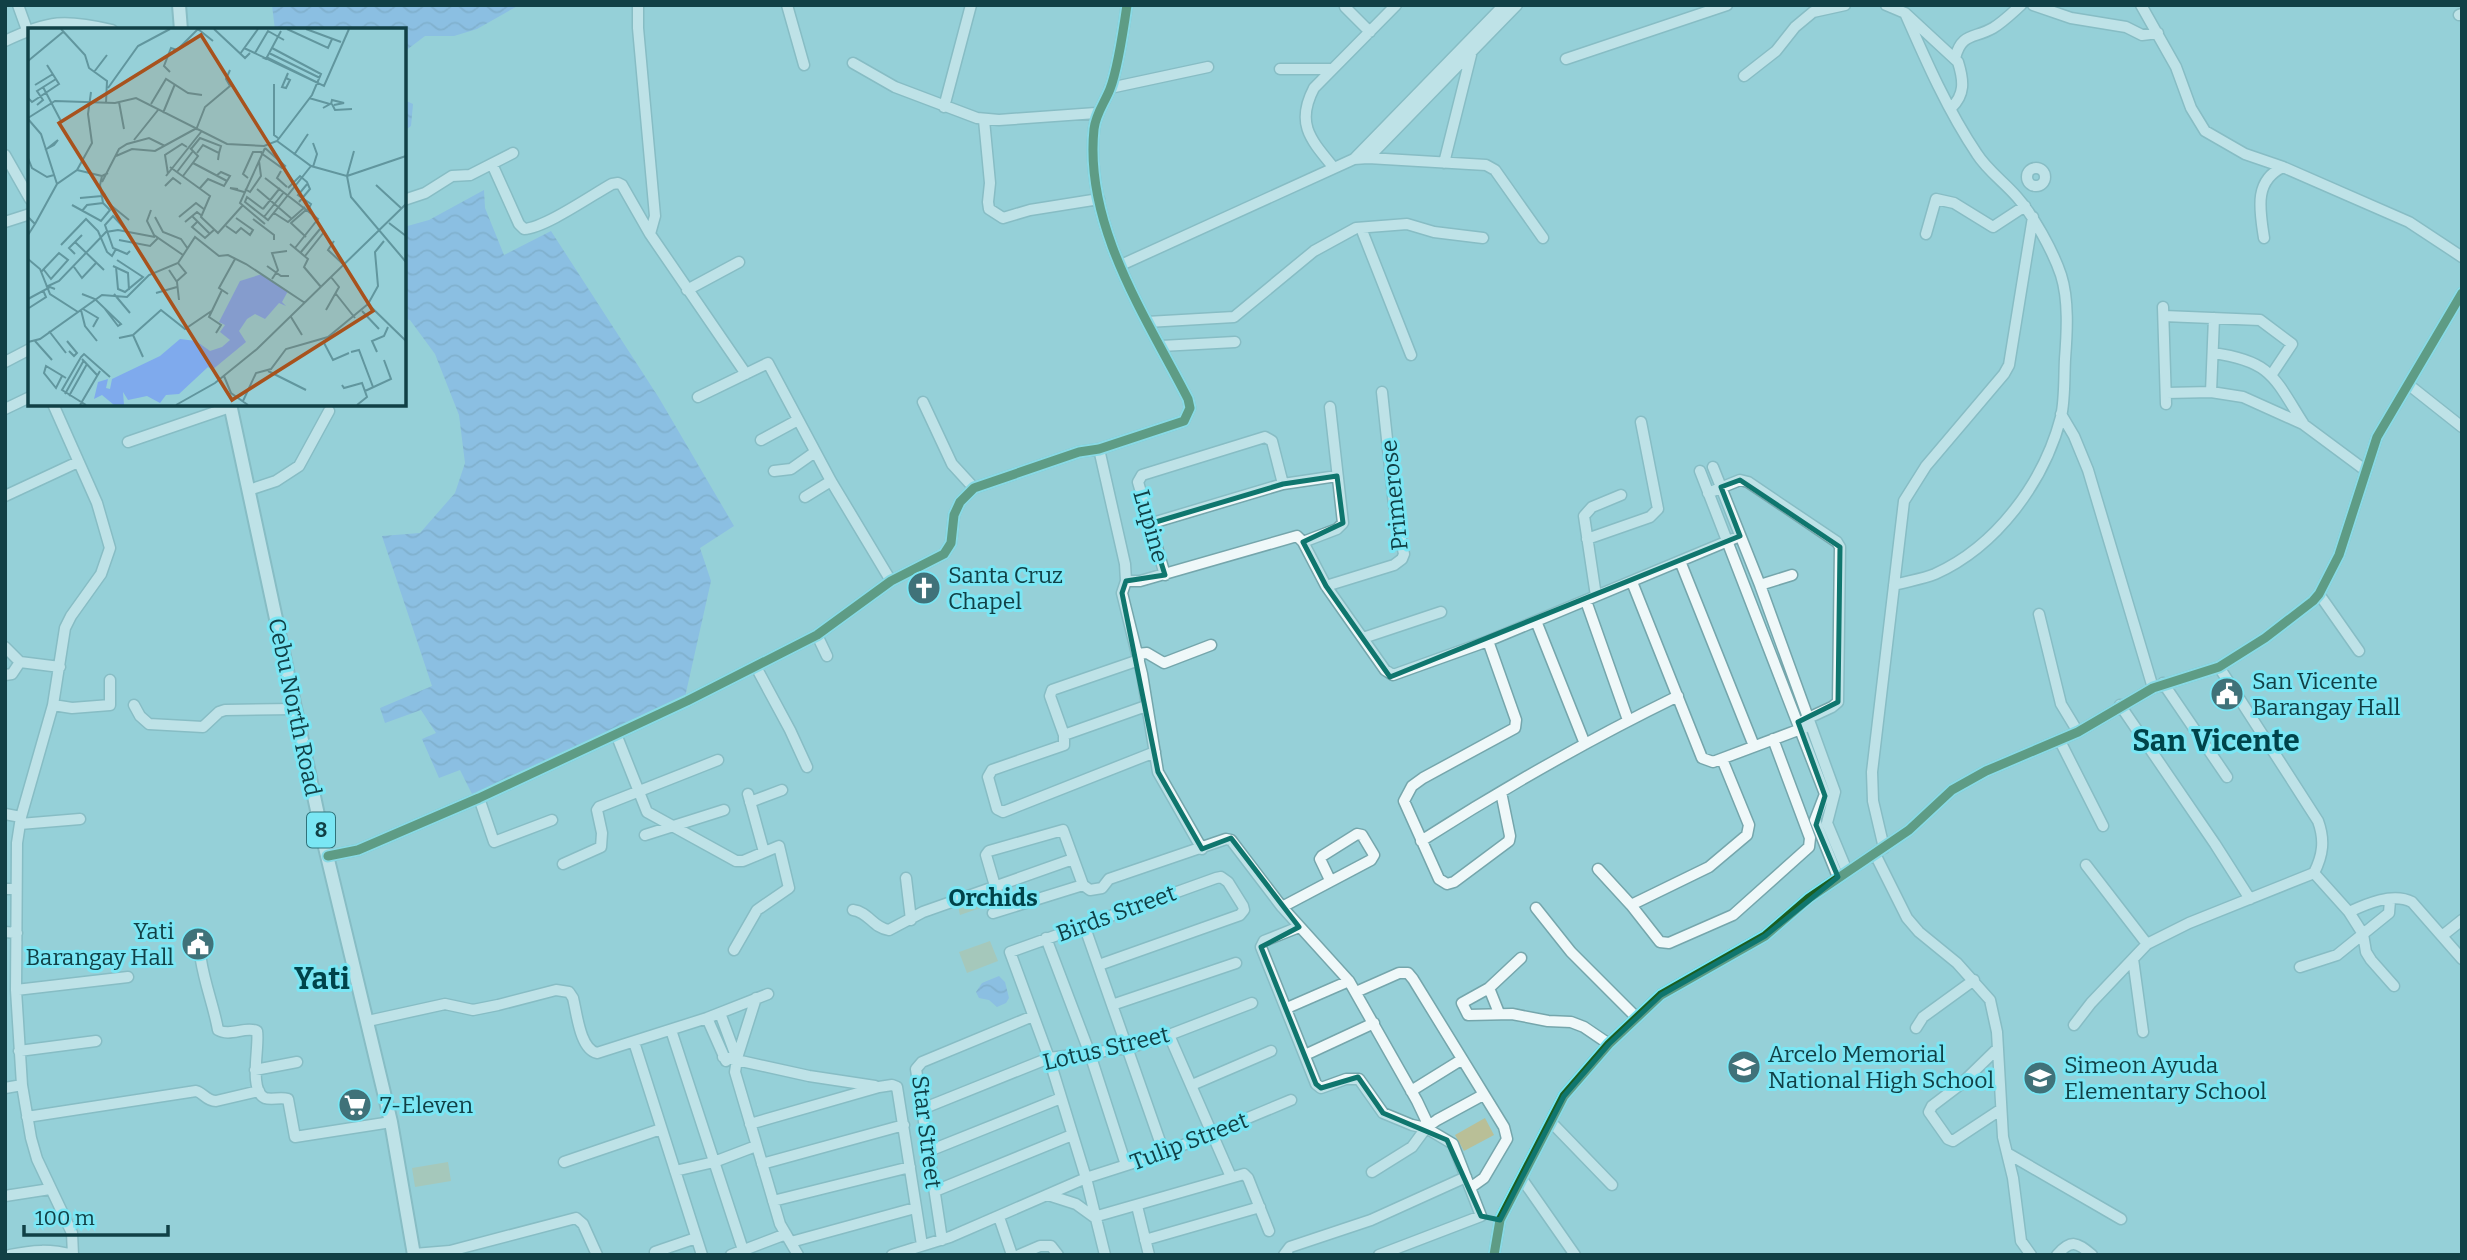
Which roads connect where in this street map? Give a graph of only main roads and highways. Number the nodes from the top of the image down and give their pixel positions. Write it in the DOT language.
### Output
graph roads {
  1 [pos="179,5"];
  2 [pos="181,28"];
  3 [pos="230,406"];
  4 [pos="414,1255"];
  1 -- 2 [label="main road"];
  3 -- 4 [label="main road, Cebu North Road / 8"];
}
